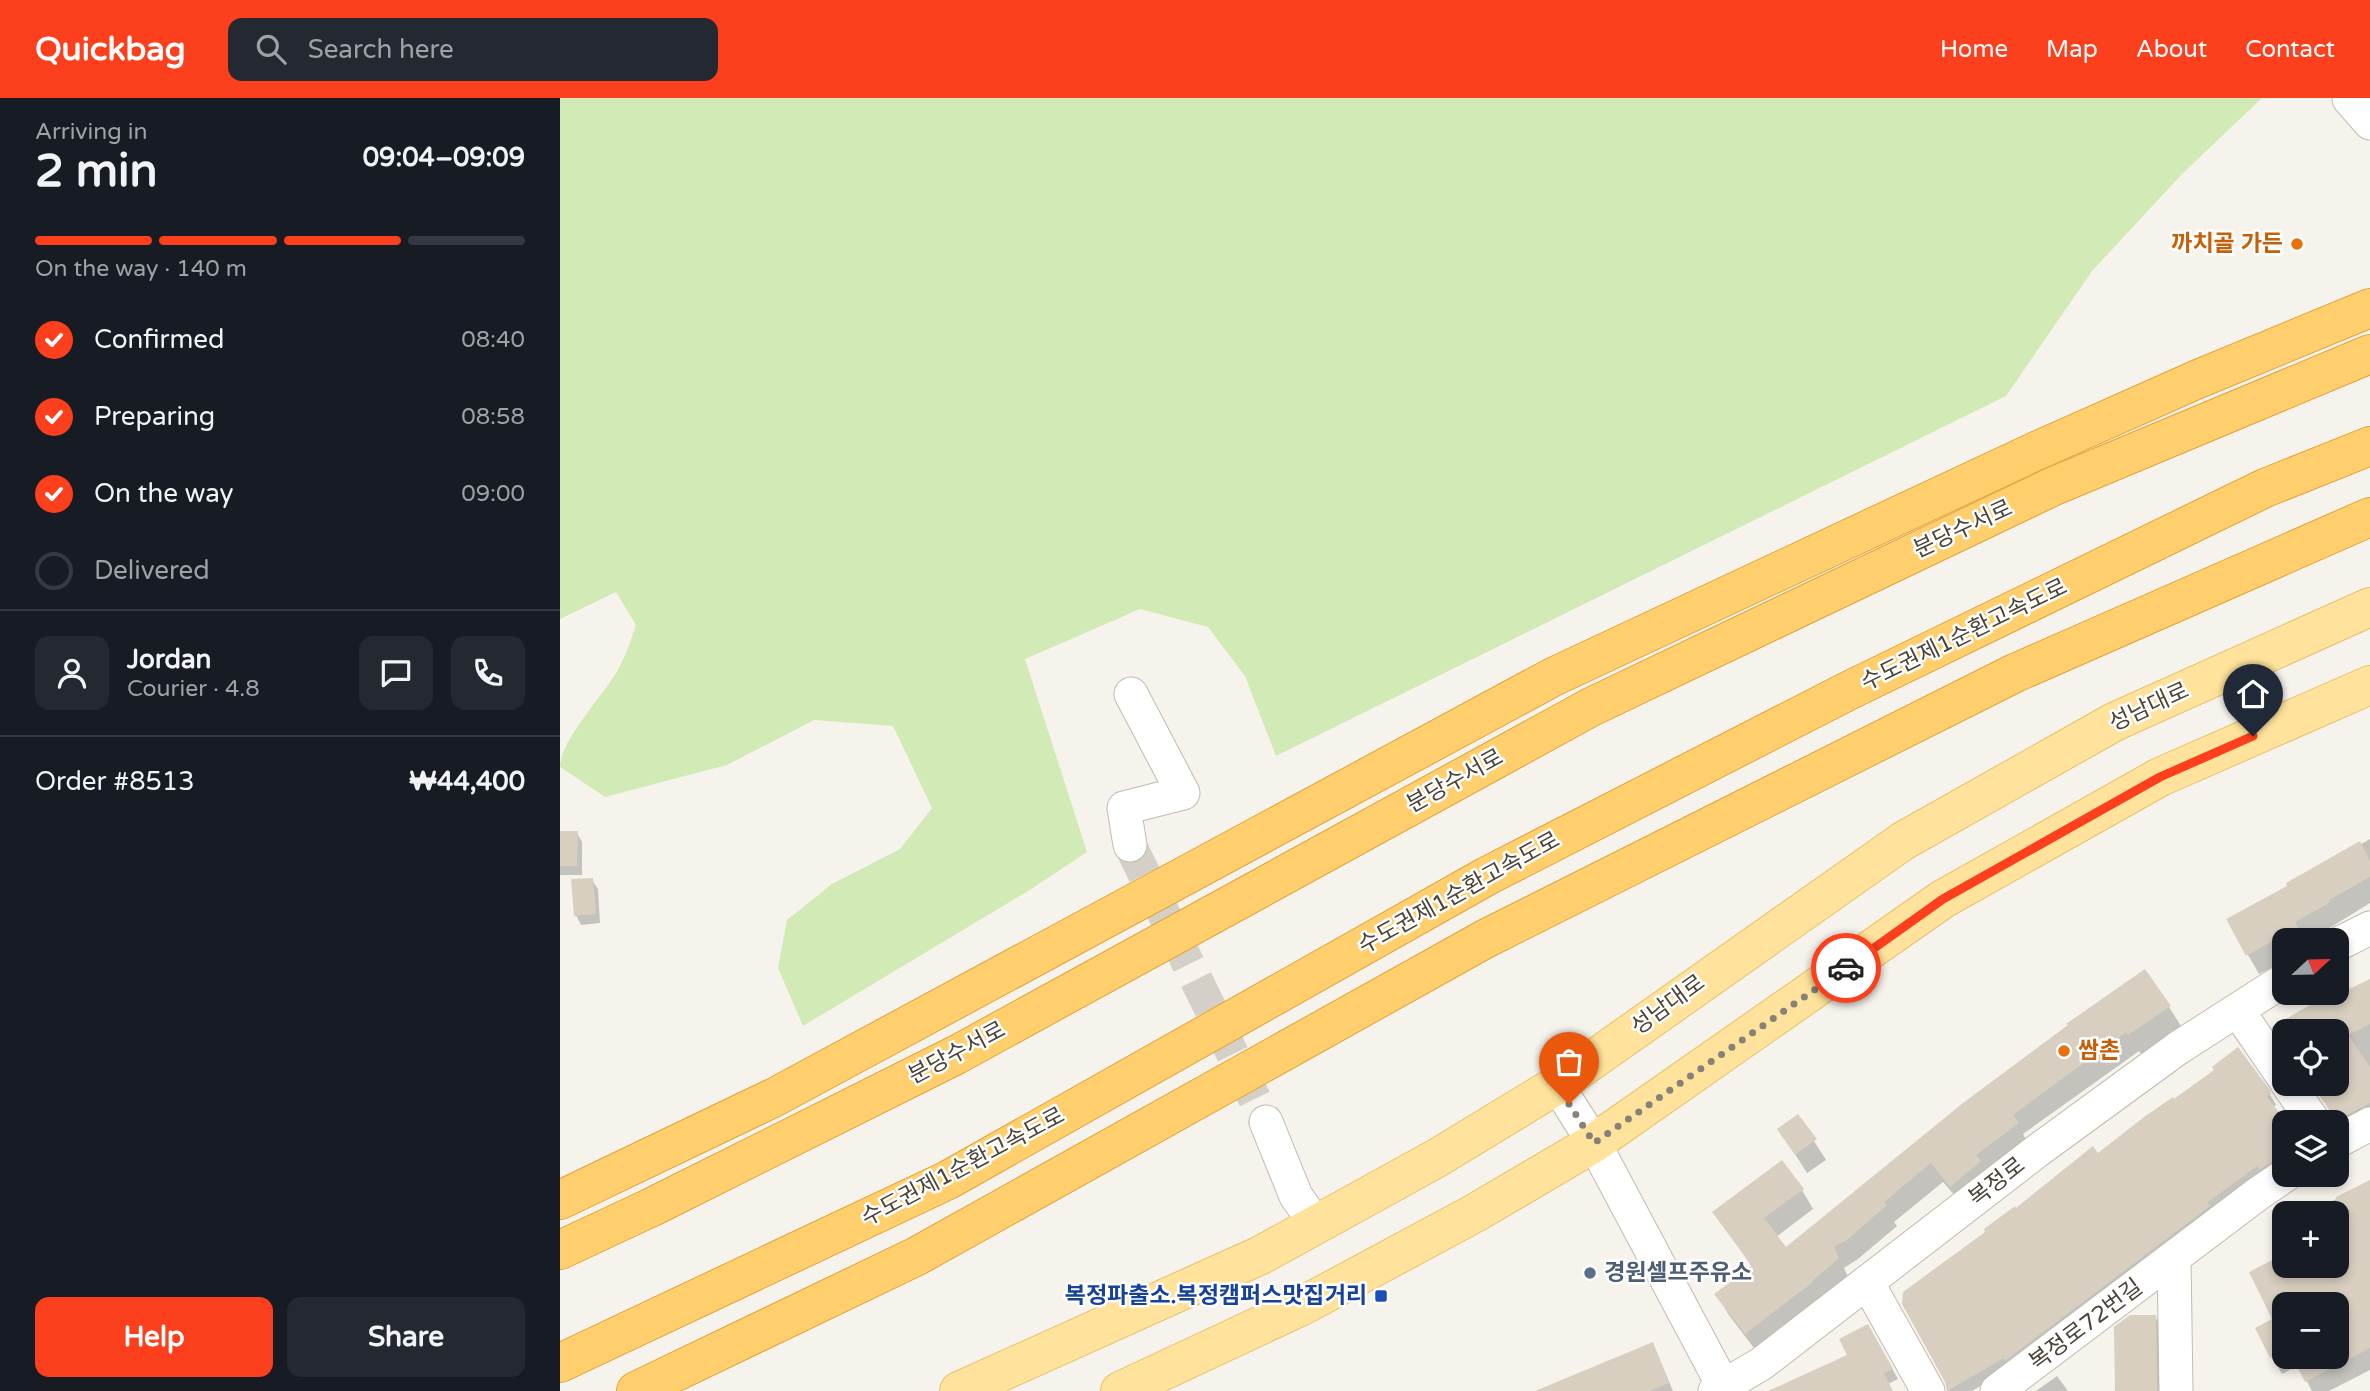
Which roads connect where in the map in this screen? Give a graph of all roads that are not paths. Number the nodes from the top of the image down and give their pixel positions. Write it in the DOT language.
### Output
graph roads {
  1 [pos="2370,308"];
  2 [pos="2370,354"];
  3 [pos="2370,446"];
  4 [pos="2370,517"];
  5 [pos="2370,607"];
  6 [pos="2370,685"];
  7 [pos="1131,694"];
  8 [pos="1130,845"];
  9 [pos="2370,928"];
  10 [pos="2349,938"];
  11 [pos="2272,988"];
  12 [pos="2238,1012"];
  13 [pos="2272,1061"];
  14 [pos="1557,1085"];
  15 [pos="1266,1122"];
  16 [pos="2370,1124"];
  17 [pos="2349,1135"];
  18 [pos="1594,1143"];
  19 [pos="2272,1185"];
  20 [pos="560,1200"];
  21 [pos="1315,1223"];
  22 [pos="560,1250"];
  23 [pos="2174,1258"];
  24 [pos="1867,1282"];
  25 [pos="560,1363"];
  26 [pos="1722,1390"];
  27 [pos="636,1391"];
  28 [pos="959,1391"];
  29 [pos="1120,1391"];
  30 [pos="1928,1391"];
  31 [pos="1997,1391"];
  32 [pos="2176,1391"];
  1 -- 20 [label="highway, 분당수서로"];
  2 -- 22 [label="highway, 분당수서로"];
  3 -- 25 [label="highway, 수도권제1순환고속도로"];
  4 -- 27 [label="highway"];
  5 -- 14 [label="main road, 성남대로"];
  6 -- 18 [label="main road"];
  7 -- 8 [label="street"];
  9 -- 10 [label="street"];
  11 -- 12 [label="street, 복정로"];
  12 -- 13 [label="street"];
  12 -- 24 [label="street, 복정로"];
  14 -- 18 [label="street"];
  14 -- 21 [label="main road, 성남대로"];
  15 -- 21 [label="street"];
  16 -- 17 [label="street"];
  18 -- 26 [label="street"];
  18 -- 29 [label="main road"];
  19 -- 23 [label="street, 복정로72번길"];
  21 -- 28 [label="main road, 성남대로"];
  23 -- 31 [label="street, 복정로72번길"];
  23 -- 32 [label="street, 복정로72번길"];
  24 -- 26 [label="street, 복정로"];
  24 -- 30 [label="street"];
}
